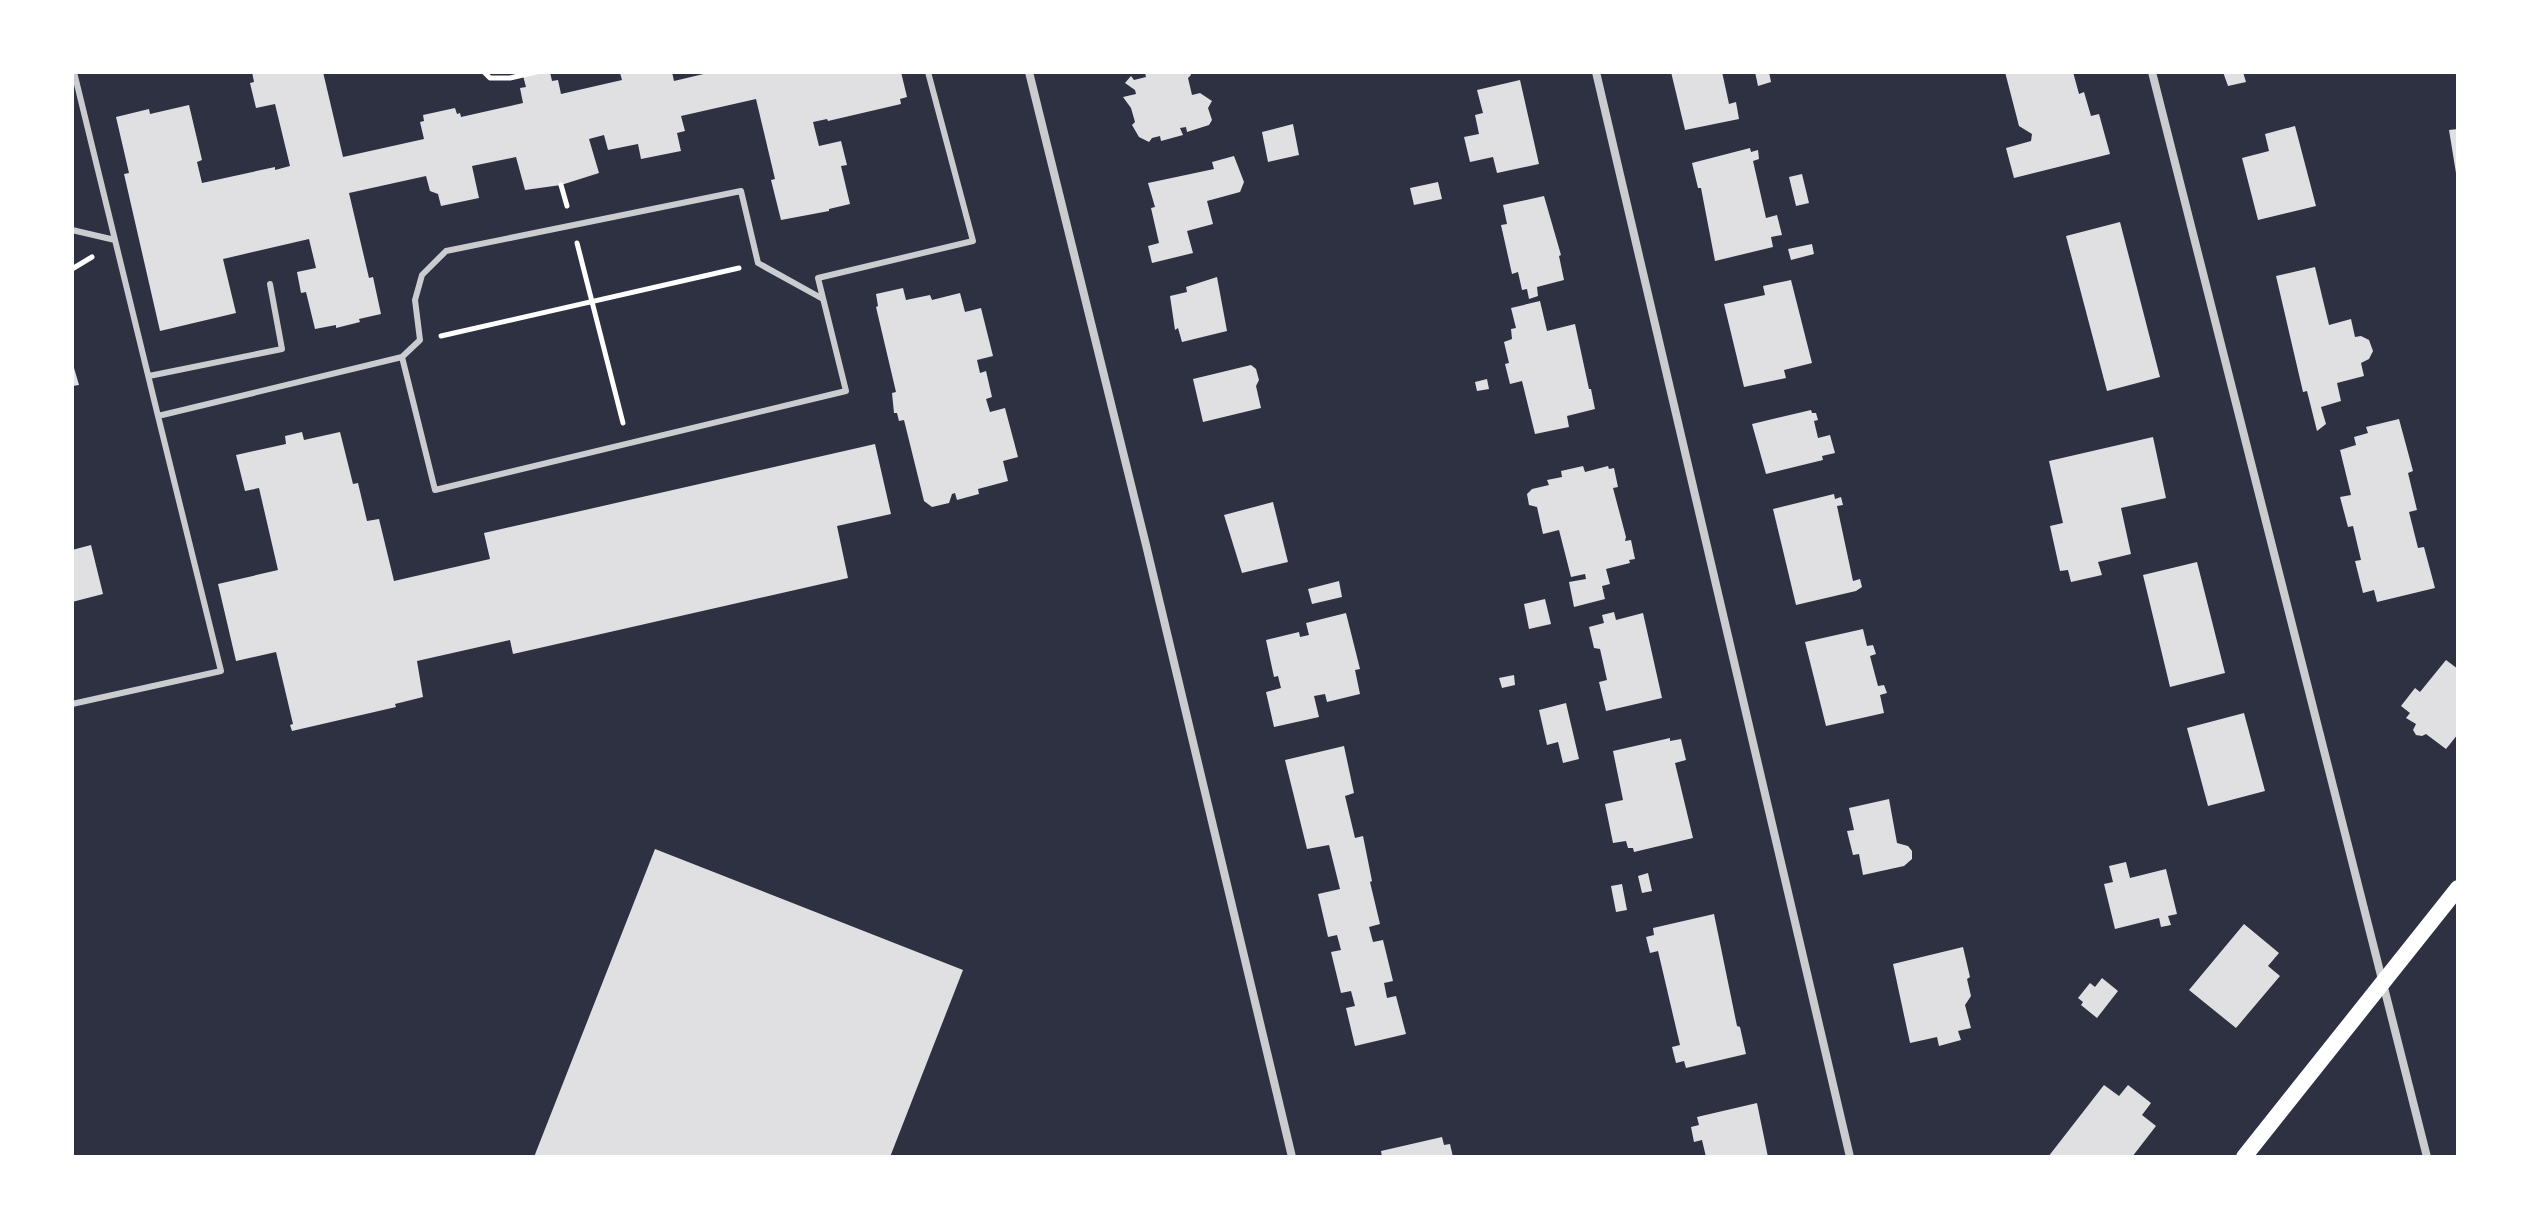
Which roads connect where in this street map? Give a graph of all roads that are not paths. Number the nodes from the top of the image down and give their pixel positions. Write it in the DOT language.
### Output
graph roads {
  1 [pos="74,72"];
  2 [pos="928,72"];
  3 [pos="1029,72"];
  4 [pos="1596,72"];
  5 [pos="2152,72"];
  6 [pos="72,230"];
  7 [pos="115,240"];
  8 [pos="270,284"];
  9 [pos="823,299"];
  10 [pos="402,357"];
  11 [pos="149,376"];
  12 [pos="158,416"];
  13 [pos="72,704"];
  14 [pos="2458,888"];
  15 [pos="2382,982"];
  16 [pos="1292,1157"];
  17 [pos="1850,1157"];
  18 [pos="2244,1157"];
  19 [pos="2427,1157"];
  1 -- 7 [label="lane"];
  2 -- 9 [label="lane"];
  3 -- 16 [label="street"];
  4 -- 17 [label="street"];
  5 -- 15 [label="street"];
  6 -- 7 [label="lane"];
  7 -- 11 [label="lane"];
  8 -- 11 [label="lane"];
  9 -- 10 [label="lane"];
  9 -- 10 [label="lane"];
  10 -- 12 [label="lane"];
  11 -- 12 [label="lane"];
  12 -- 13 [label="lane"];
  14 -- 15 [label="main road"];
  15 -- 18 [label="main road"];
  15 -- 19 [label="street"];
}
